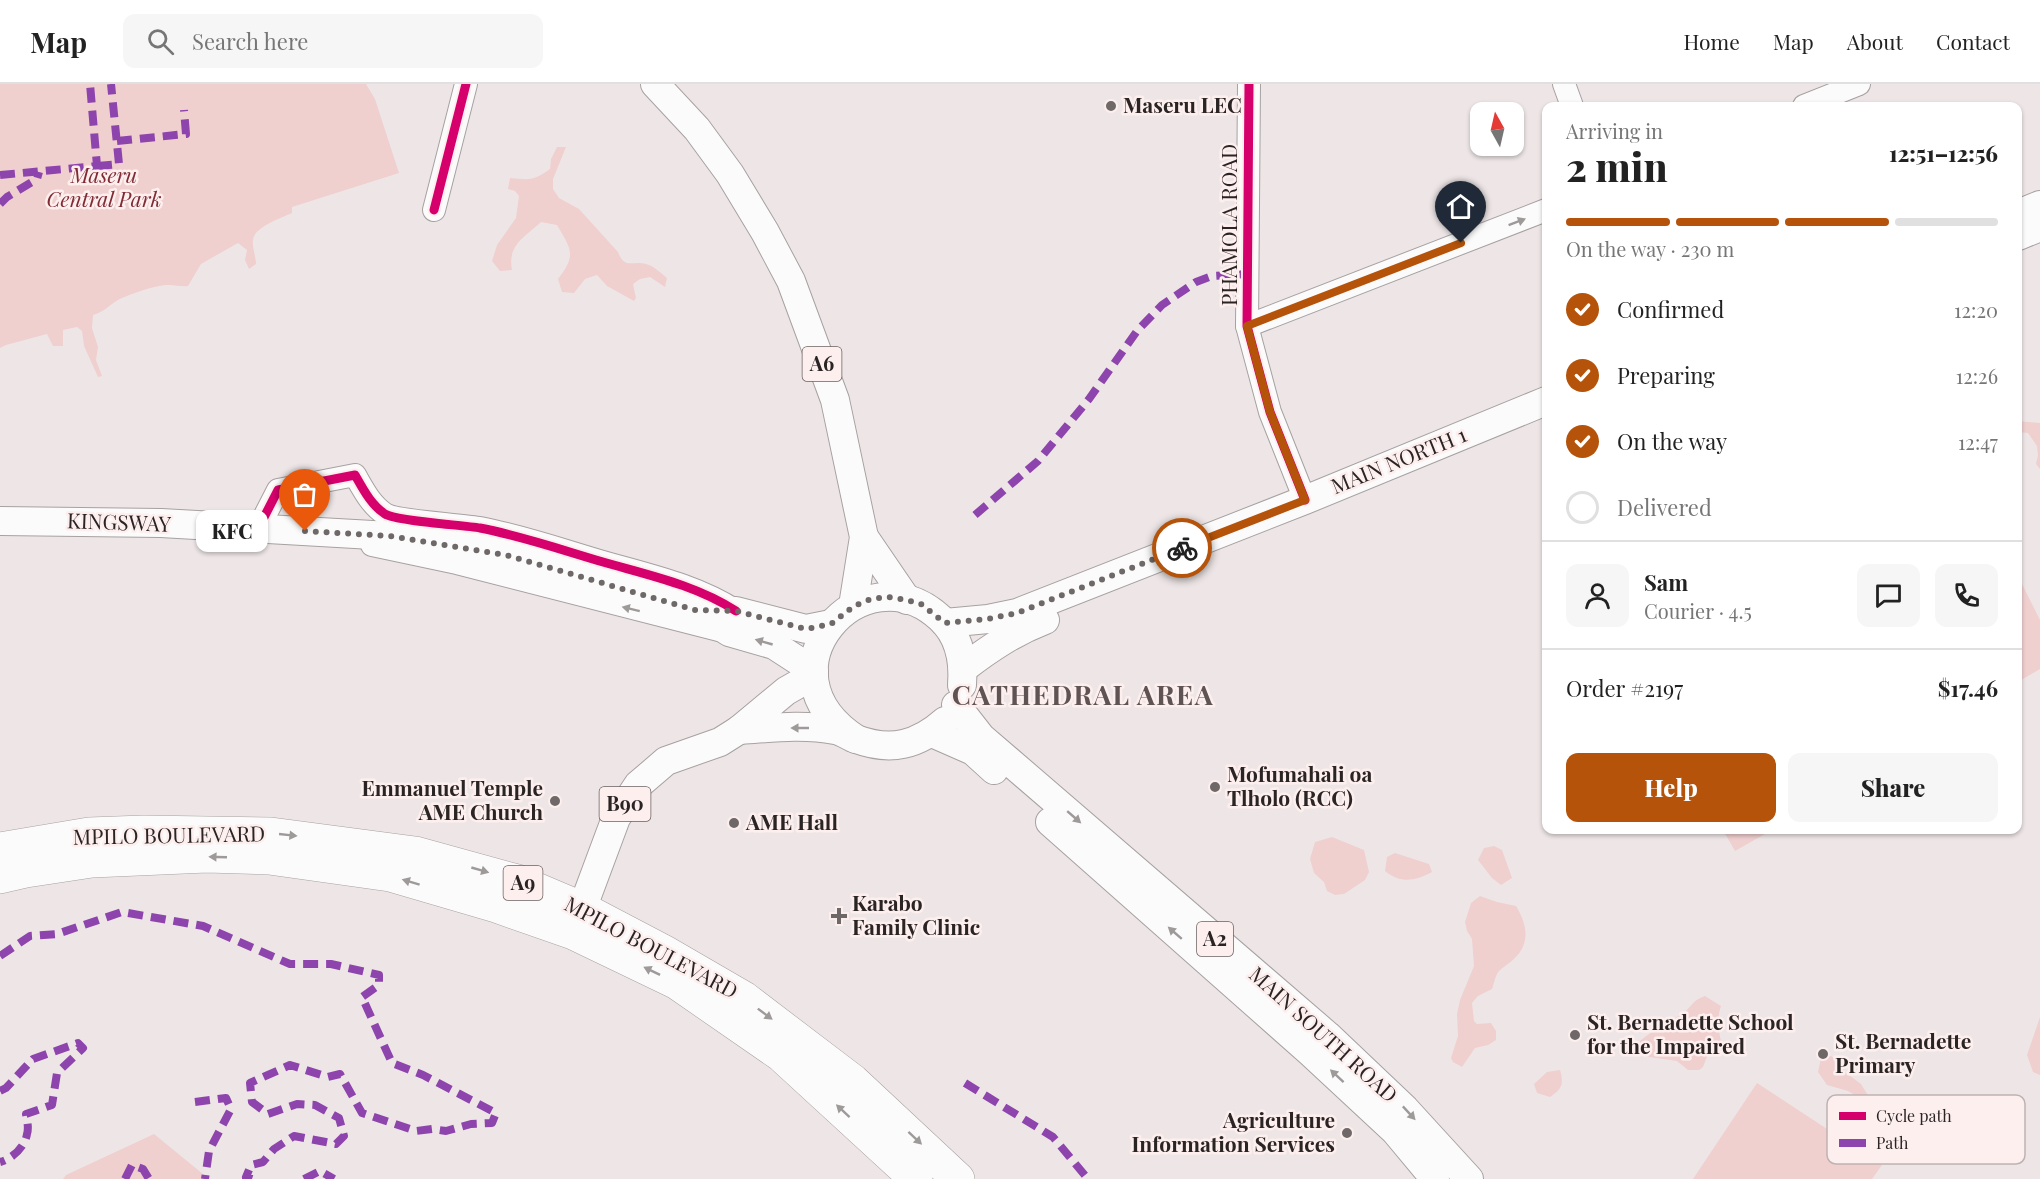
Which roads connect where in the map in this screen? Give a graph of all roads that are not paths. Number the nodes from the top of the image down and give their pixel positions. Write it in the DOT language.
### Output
graph roads {
  1 [pos="466,84"];
  2 [pos="654,84"];
  3 [pos="1249,84"];
  4 [pos="1564,84"];
  5 [pos="1859,84"];
  6 [pos="1571,102"];
  7 [pos="1814,102"];
  8 [pos="2040,205"];
  9 [pos="434,210"];
  10 [pos="1542,212"];
  11 [pos="2022,212"];
  12 [pos="2040,227"];
  13 [pos="2022,234"];
  14 [pos="1247,326"];
  15 [pos="1542,403"];
  16 [pos="1542,424"];
  17 [pos="1305,500"];
  18 [pos="0,521"];
  19 [pos="258,529"];
  20 [pos="329,532"];
  21 [pos="864,537"];
  22 [pos="907,600"];
  23 [pos="854,606"];
  24 [pos="732,621"];
  25 [pos="945,623"];
  26 [pos="831,624"];
  27 [pos="963,668"];
  28 [pos="810,676"];
  29 [pos="956,705"];
  30 [pos="739,730"];
  31 [pos="932,733"];
  32 [pos="856,739"];
  33 [pos="0,849"];
  34 [pos="0,877"];
  35 [pos="578,921"];
  36 [pos="916,1179"];
  37 [pos="958,1179"];
  38 [pos="1435,1179"];
  39 [pos="1469,1179"];
  1 -- 9 [label="street"];
  2 -- 21 [label="main road, A6"];
  3 -- 14 [label="street, PHAMOLA ROAD"];
  4 -- 6 [label="street"];
  5 -- 7 [label="street"];
  8 -- 11 [label="main road"];
  14 -- 10 [label="street, one-way"];
  12 -- 13 [label="main road"];
  14 -- 17 [label="street, PHAMOLA ROAD"];
  15 -- 17 [label="main road, MAIN NORTH 1"];
  16 -- 27 [label="main road, MAIN NORTH 1"];
  17 -- 25 [label="main road, MAIN NORTH 1"];
  18 -- 19 [label="main road, KINGSWAY"];
  19 -- 20 [label="main road, KINGSWAY"];
  19 -- 24 [label="street"];
  20 -- 24 [label="main road, KINGSWAY"];
  24 -- 20 [label="street, one-way"];
  21 -- 22 [label="main road, A6"];
  21 -- 23 [label="main road, A6"];
  22 -- 23 [label="main road"];
  22 -- 25 [label="main road"];
  23 -- 26 [label="main road"];
  24 -- 26 [label="main road, KINGSWAY"];
  28 -- 24 [label="main road, KINGSWAY, one-way"];
  25 -- 27 [label="main road"];
  26 -- 28 [label="main road"];
  27 -- 29 [label="main road"];
  28 -- 30 [label="main road, B90"];
  28 -- 32 [label="main road"];
  29 -- 31 [label="main road"];
  29 -- 39 [label="main road, MAIN SOUTH ROAD / A2, one-way"];
  32 -- 30 [label="main road, B90, one-way"];
  30 -- 35 [label="main road, B90"];
  31 -- 32 [label="main road"];
  38 -- 31 [label="main road, MAIN SOUTH ROAD / A2, one-way"];
  33 -- 35 [label="highway, MPILO BOULEVARD / A9, one-way"];
  35 -- 34 [label="highway, MPILO BOULEVARD / A9, one-way"];
  36 -- 35 [label="highway, MPILO BOULEVARD / A9, one-way"];
  35 -- 37 [label="highway, MPILO BOULEVARD / A9, one-way"];
}
